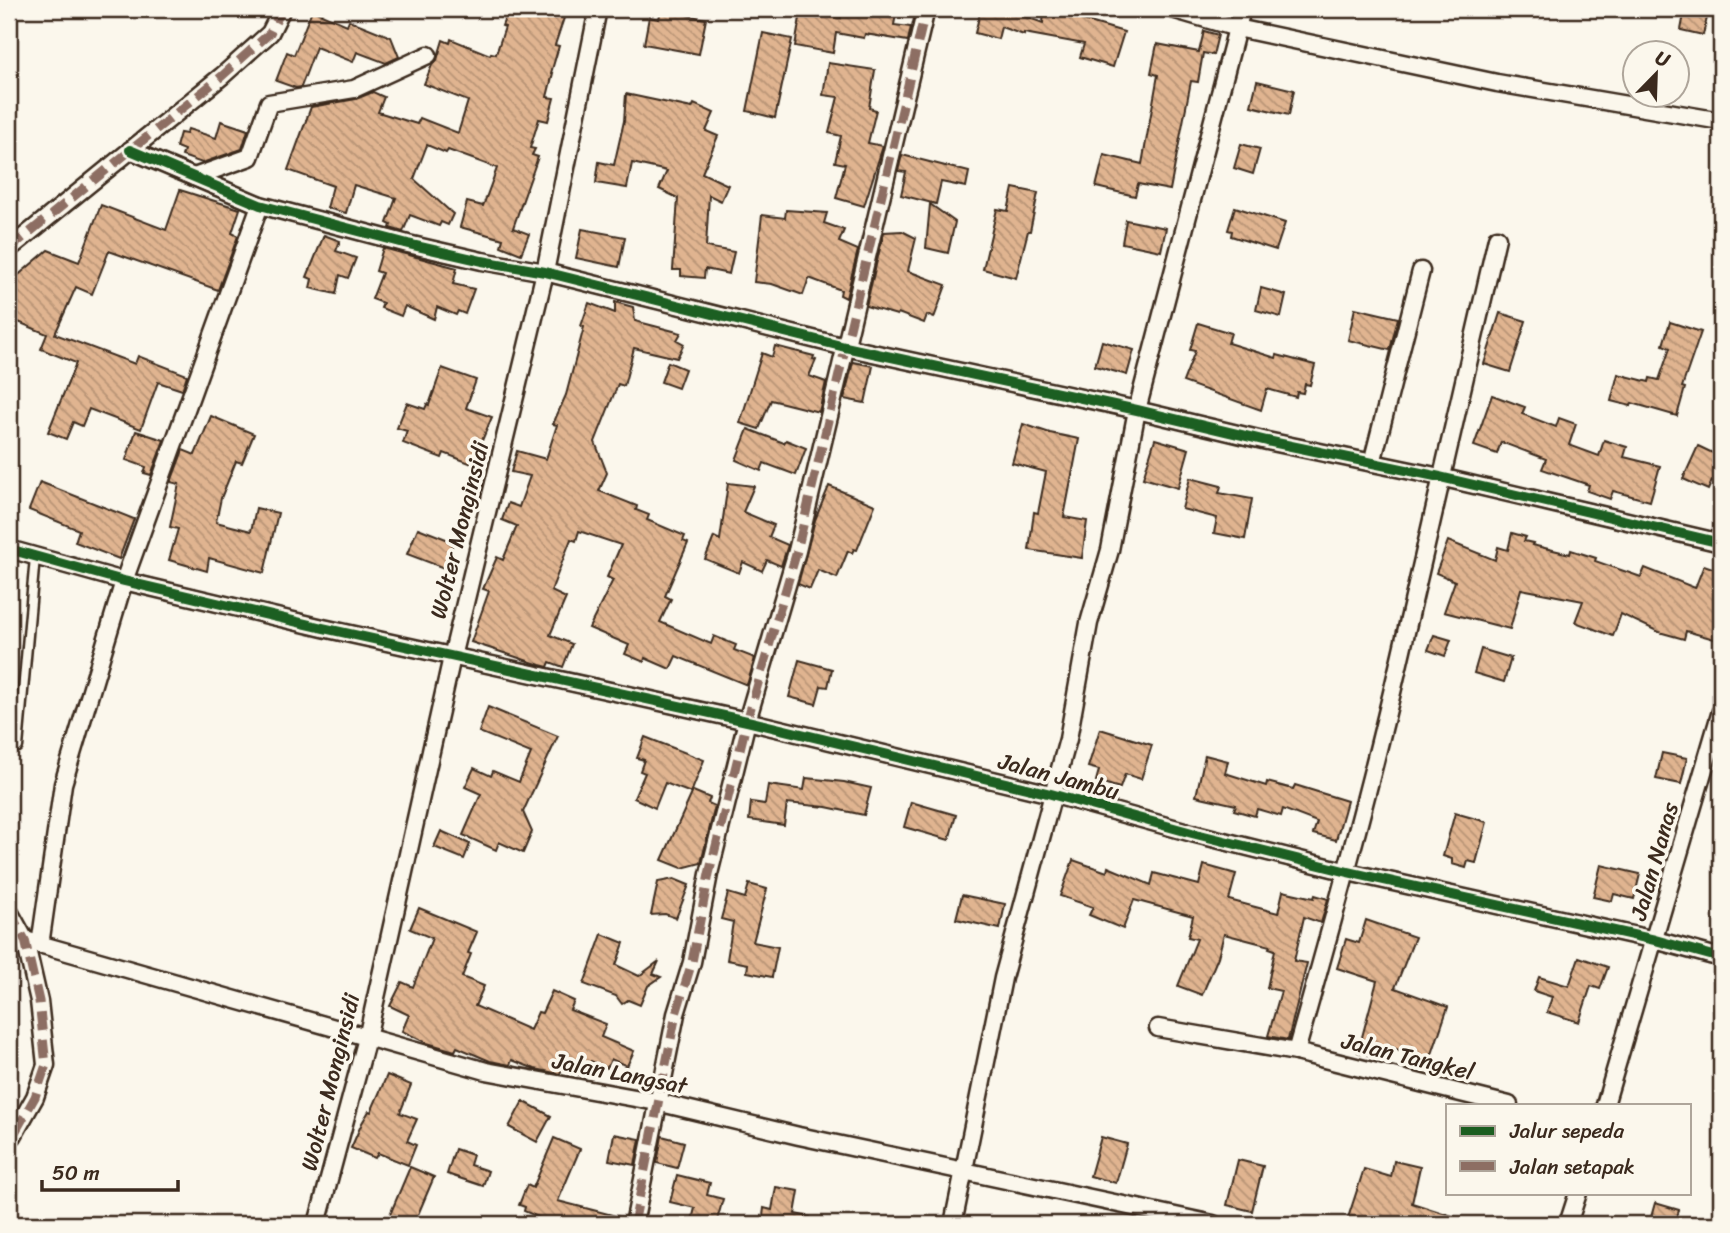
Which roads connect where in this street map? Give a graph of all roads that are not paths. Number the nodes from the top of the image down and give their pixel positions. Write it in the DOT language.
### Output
graph roads {
  1 [pos="282,9"];
  2 [pos="598,9"];
  3 [pos="926,9"];
  4 [pos="1172,9"];
  5 [pos="1242,9"];
  6 [pos="1237,27"];
  7 [pos="428,55"];
  8 [pos="1721,121"];
  9 [pos="130,150"];
  10 [pos="194,177"];
  11 [pos="260,205"];
  12 [pos="1497,238"];
  13 [pos="9,249"];
  14 [pos="1422,271"];
  15 [pos="545,272"];
  16 [pos="845,347"];
  17 [pos="1137,410"];
  18 [pos="1373,463"];
  19 [pos="1440,477"];
  20 [pos="1721,543"];
  21 [pos="9,549"];
  22 [pos="35,557"];
  23 [pos="124,581"];
  24 [pos="452,657"];
  25 [pos="1721,710"];
  26 [pos="747,721"];
  27 [pos="18,747"];
  28 [pos="1716,748"];
  29 [pos="1051,794"];
  30 [pos="1348,872"];
  31 [pos="9,911"];
  32 [pos="1655,940"];
  33 [pos="33,942"];
  34 [pos="1721,958"];
  35 [pos="1158,1028"];
  36 [pos="367,1038"];
  37 [pos="1296,1052"];
  38 [pos="657,1102"];
  39 [pos="1505,1104"];
  40 [pos="1605,1104"];
  41 [pos="9,1139"];
  42 [pos="964,1172"];
  43 [pos="1578,1194"];
  44 [pos="317,1224"];
  45 [pos="634,1224"];
  46 [pos="953,1224"];
  47 [pos="1213,1224"];
  48 [pos="1568,1224"];
  1 -- 9 [label="street"];
  2 -- 15 [label="street, Wolter Monginsidi"];
  3 -- 16 [label="street"];
  4 -- 6 [label="street"];
  5 -- 6 [label="street"];
  6 -- 8 [label="street"];
  6 -- 17 [label="street"];
  7 -- 10 [label="street"];
  9 -- 10 [label="street"];
  9 -- 13 [label="street"];
  10 -- 11 [label="street"];
  11 -- 15 [label="street"];
  11 -- 23 [label="street"];
  12 -- 19 [label="street"];
  14 -- 18 [label="street"];
  15 -- 16 [label="street"];
  15 -- 24 [label="street, Wolter Monginsidi"];
  16 -- 17 [label="street"];
  16 -- 26 [label="street"];
  17 -- 18 [label="street"];
  17 -- 29 [label="street"];
  18 -- 19 [label="street"];
  19 -- 20 [label="street"];
  19 -- 30 [label="street"];
  21 -- 22 [label="street, Jalan Jambu"];
  22 -- 23 [label="street, Jalan Jambu"];
  22 -- 27 [label="lane"];
  23 -- 24 [label="street, Jalan Jambu"];
  23 -- 33 [label="street"];
  24 -- 26 [label="street, Jalan Jambu"];
  24 -- 36 [label="street, Wolter Monginsidi"];
  25 -- 28 [label="street, Jalan Nanas"];
  26 -- 29 [label="street, Jalan Jambu"];
  26 -- 38 [label="street"];
  28 -- 32 [label="street, Jalan Nanas"];
  29 -- 30 [label="street, Jalan Jambu"];
  29 -- 42 [label="street"];
  30 -- 32 [label="street, Jalan Jambu"];
  30 -- 37 [label="street"];
  31 -- 33 [label="street"];
  32 -- 34 [label="street, Jalan Jambu"];
  32 -- 40 [label="street, Jalan Nanas"];
  33 -- 36 [label="street, Jalan Langsat"];
  33 -- 41 [label="street"];
  35 -- 37 [label="street, Jalan Tangkel"];
  36 -- 38 [label="street, Jalan Langsat"];
  36 -- 44 [label="street, Wolter Monginsidi"];
  37 -- 39 [label="street, Jalan Tangkel"];
  38 -- 42 [label="street, Jalan Langsat"];
  38 -- 45 [label="street"];
  42 -- 46 [label="street"];
  42 -- 47 [label="street, Jalan Langsat"];
  43 -- 48 [label="street"];
}
